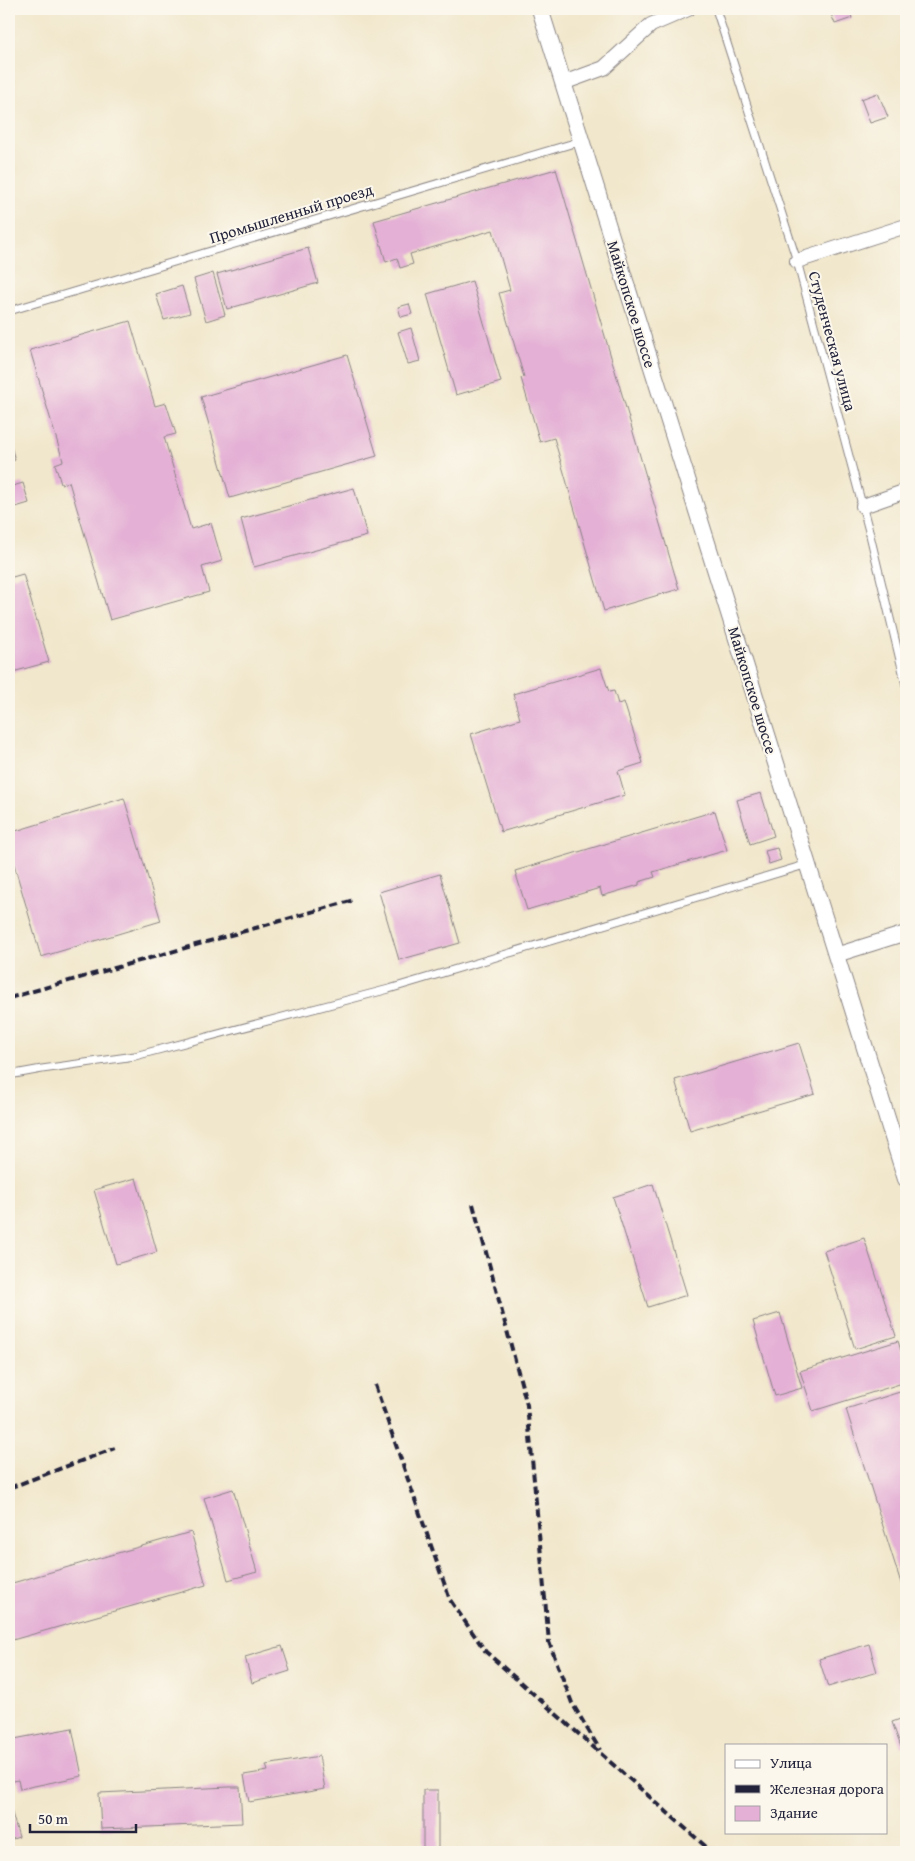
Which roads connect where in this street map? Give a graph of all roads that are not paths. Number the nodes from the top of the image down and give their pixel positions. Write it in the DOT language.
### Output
graph roads {
  1 [pos="540,9"];
  2 [pos="688,9"];
  3 [pos="716,9"];
  4 [pos="563,83"];
  5 [pos="581,141"];
  6 [pos="906,226"];
  7 [pos="797,261"];
  8 [pos="9,311"];
  9 [pos="906,492"];
  10 [pos="863,506"];
  11 [pos="906,685"];
  12 [pos="808,864"];
  13 [pos="906,933"];
  14 [pos="836,955"];
  15 [pos="9,1075"];
  16 [pos="906,1179"];
  1 -- 4 [label="street, Майкопское шоссе"];
  2 -- 4 [label="street"];
  3 -- 7 [label="lane, Студенческая улица"];
  4 -- 5 [label="street, Майкопское шоссе"];
  5 -- 8 [label="lane, Промышленный проезд"];
  5 -- 12 [label="street, Майкопское шоссе"];
  6 -- 7 [label="street"];
  7 -- 10 [label="lane, Студенческая улица"];
  9 -- 10 [label="street"];
  10 -- 11 [label="lane, Студенческая улица"];
  12 -- 14 [label="street, Майкопское шоссе"];
  12 -- 15 [label="lane"];
  13 -- 14 [label="street"];
  14 -- 16 [label="street, Майкопское шоссе"];
}
